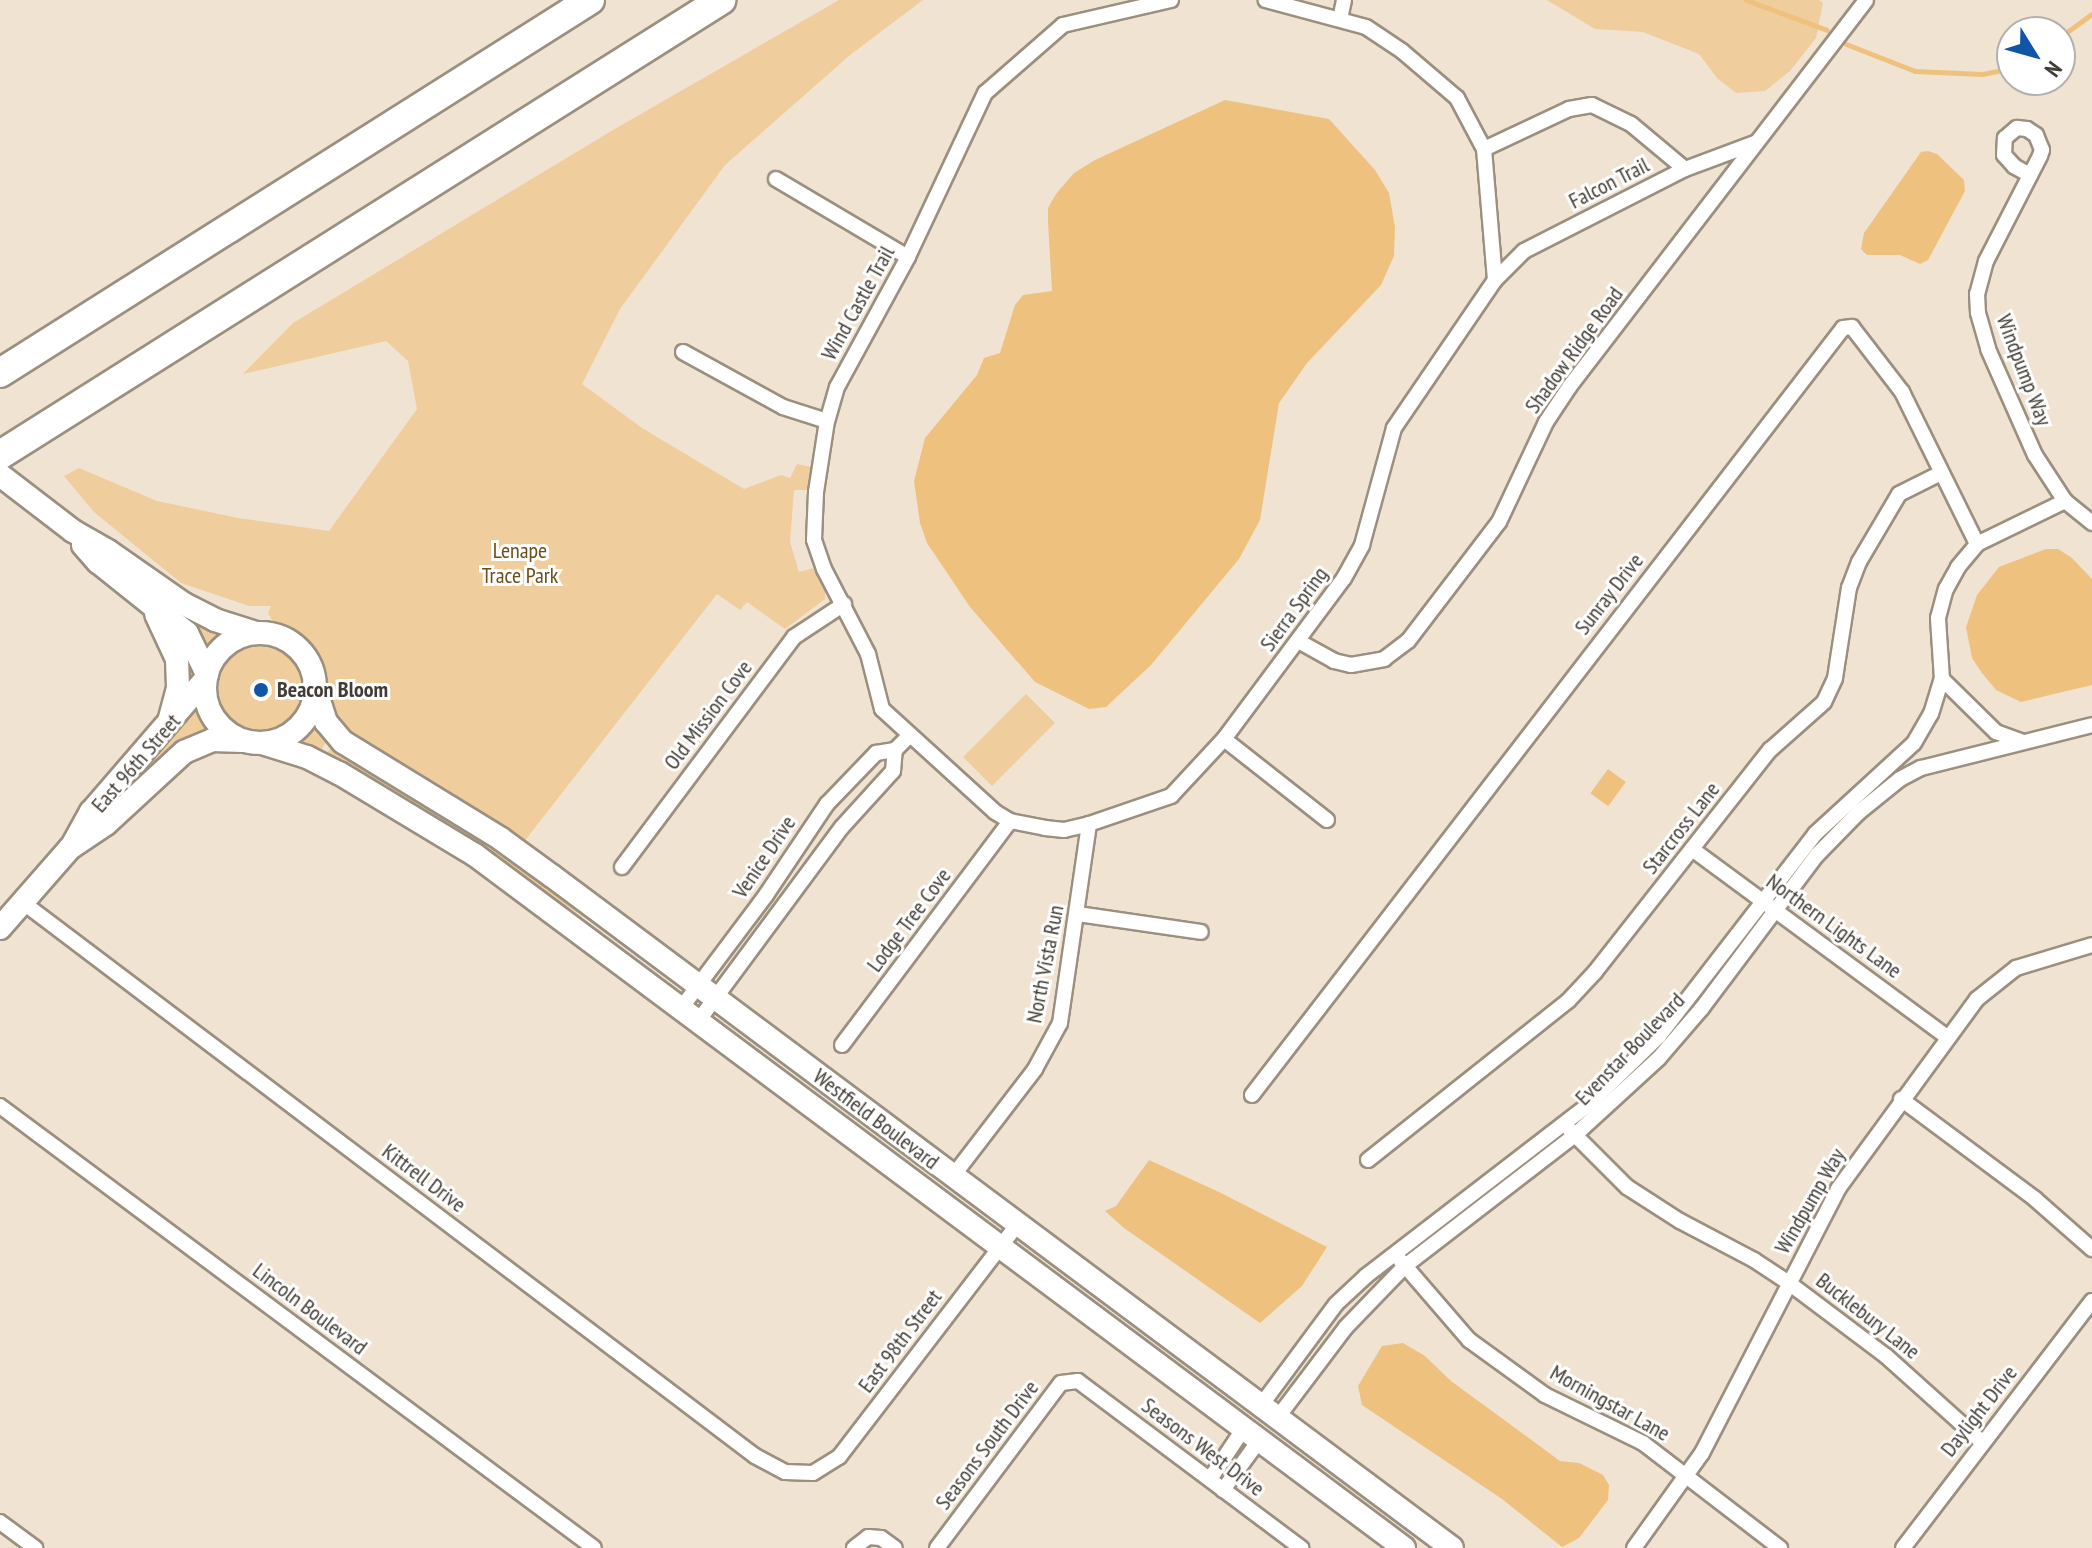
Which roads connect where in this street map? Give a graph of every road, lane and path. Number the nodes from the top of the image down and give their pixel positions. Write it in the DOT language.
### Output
graph roads {
  1 [pos="590,0"];
  2 [pos="721,0"];
  3 [pos="1171,0"];
  4 [pos="1266,0"];
  5 [pos="1344,0"];
  6 [pos="1866,0"];
  7 [pos="1340,19"];
  8 [pos="1755,143"];
  9 [pos="1484,149"];
  10 [pos="1685,169"];
  11 [pos="2030,175"];
  12 [pos="776,179"];
  13 [pos="908,257"];
  14 [pos="1495,280"];
  15 [pos="683,352"];
  16 [pos="0,373"];
  17 [pos="827,421"];
  18 [pos="0,455"];
  19 [pos="1941,473"];
  20 [pos="0,475"];
  21 [pos="2065,501"];
  22 [pos="2092,523"];
  23 [pos="73,531"];
  24 [pos="1977,544"];
  25 [pos="149,602"];
  26 [pos="844,604"];
  27 [pos="258,634"];
  28 [pos="1300,642"];
  29 [pos="206,677"];
  30 [pos="1942,679"];
  31 [pos="314,685"];
  32 [pos="2092,725"];
  33 [pos="166,729"];
  34 [pos="909,736"];
  35 [pos="1224,739"];
  36 [pos="2021,741"];
  37 [pos="254,742"];
  38 [pos="895,750"];
  39 [pos="1327,820"];
  40 [pos="1010,821"];
  41 [pos="1089,824"];
  42 [pos="70,848"];
  43 [pos="1692,849"];
  44 [pos="622,867"];
  45 [pos="21,901"];
  46 [pos="1769,905"];
  47 [pos="1078,914"];
  48 [pos="0,928"];
  49 [pos="1201,932"];
  50 [pos="2092,945"];
  51 [pos="706,992"];
  52 [pos="690,1013"];
  53 [pos="1948,1038"];
  54 [pos="842,1045"];
  55 [pos="1252,1095"];
  56 [pos="1901,1099"];
  57 [pos="0,1106"];
  58 [pos="1570,1129"];
  59 [pos="1368,1160"];
  60 [pos="953,1176"];
  61 [pos="1018,1224"];
  62 [pos="1000,1246"];
  63 [pos="2092,1249"];
  64 [pos="1394,1255"];
  65 [pos="1405,1266"];
  66 [pos="1789,1283"];
  67 [pos="2092,1301"];
  68 [pos="1078,1381"];
  69 [pos="1270,1410"];
  70 [pos="1252,1434"];
  71 [pos="1982,1442"];
  72 [pos="807,1474"];
  73 [pos="1688,1476"];
  74 [pos="1210,1479"];
  75 [pos="1223,1490"];
  76 [pos="0,1522"];
  77 [pos="35,1548"];
  78 [pos="594,1548"];
  79 [pos="854,1548"];
  80 [pos="895,1548"];
  81 [pos="937,1548"];
  82 [pos="1301,1548"];
  83 [pos="1404,1548"];
  84 [pos="1452,1548"];
  85 [pos="1634,1548"];
  86 [pos="1780,1548"];
  87 [pos="1903,1548"];
  1 -- 16 [label="highway"];
  2 -- 18 [label="highway"];
  3 -- 13 [label="street, Wind Castle Trail"];
  4 -- 7 [label="street"];
  5 -- 7 [label="street"];
  6 -- 8 [label="street, Shadow Ridge Road"];
  7 -- 9 [label="street"];
  8 -- 10 [label="street, Falcon Trail"];
  8 -- 28 [label="street, Shadow Ridge Road"];
  9 -- 10 [label="street"];
  9 -- 14 [label="street"];
  10 -- 14 [label="street, Falcon Trail"];
  11 -- 21 [label="street, Windpump Way"];
  12 -- 13 [label="street"];
  13 -- 17 [label="street, Wind Castle Trail"];
  14 -- 28 [label="street, Sierra Spring"];
  15 -- 17 [label="street"];
  17 -- 26 [label="street, Wind Castle Trail"];
  19 -- 24 [label="street, Sunray Drive"];
  19 -- 43 [label="street, Starcross Lane"];
  19 -- 55 [label="street, Sunray Drive"];
  20 -- 23 [label="main road"];
  21 -- 22 [label="street, Windpump Way"];
  21 -- 24 [label="street, Evenstar Boulevard"];
  23 -- 25 [label="main road"];
  23 -- 27 [label="main road"];
  24 -- 30 [label="street, Evenstar Boulevard"];
  25 -- 29 [label="main road"];
  25 -- 33 [label="main road"];
  26 -- 34 [label="street, Wind Castle Trail"];
  26 -- 44 [label="street, Old Mission Cove"];
  27 -- 29 [label="main road"];
  27 -- 31 [label="main road"];
  28 -- 35 [label="street, Sierra Spring"];
  29 -- 33 [label="main road, East 96th Street"];
  29 -- 37 [label="main road"];
  30 -- 36 [label="street"];
  30 -- 46 [label="street, Evenstar Boulevard"];
  31 -- 37 [label="main road"];
  31 -- 51 [label="main road, Westfield Boulevard"];
  32 -- 36 [label="street, Evenstar Boulevard"];
  33 -- 42 [label="main road, East 96th Street"];
  34 -- 38 [label="street, Venice Drive"];
  34 -- 40 [label="street, Sierra Spring"];
  35 -- 39 [label="street"];
  35 -- 41 [label="street, Sierra Spring"];
  36 -- 46 [label="street, Evenstar Boulevard"];
  37 -- 42 [label="main road, East 96th Street"];
  37 -- 52 [label="main road, Westfield Boulevard"];
  38 -- 51 [label="street, Venice Drive"];
  38 -- 51 [label="street, Venice Drive"];
  40 -- 41 [label="street, Sierra Spring"];
  40 -- 54 [label="street, Lodge Tree Cove"];
  41 -- 47 [label="street, North Vista Run"];
  42 -- 45 [label="main road, East 96th Street"];
  43 -- 46 [label="street, Northern Lights Lane"];
  43 -- 59 [label="street, Starcross Lane"];
  45 -- 48 [label="main road, East 96th Street"];
  45 -- 72 [label="street, Kittrell Drive"];
  46 -- 53 [label="street, Northern Lights Lane"];
  46 -- 58 [label="street, Evenstar Boulevard"];
  47 -- 49 [label="street"];
  47 -- 60 [label="street, North Vista Run"];
  50 -- 53 [label="street, Windpump Way"];
  51 -- 52 [label="street, Venice Drive"];
  51 -- 60 [label="main road, Westfield Boulevard"];
  52 -- 62 [label="main road, Westfield Boulevard"];
  53 -- 56 [label="street, Windpump Way"];
  56 -- 63 [label="street"];
  56 -- 66 [label="street, Windpump Way"];
  57 -- 78 [label="street, Lincoln Boulevard"];
  58 -- 64 [label="street, Evenstar Boulevard"];
  58 -- 65 [label="street, Evenstar Boulevard"];
  58 -- 66 [label="street, Bucklebury Lane"];
  60 -- 61 [label="main road, Westfield Boulevard"];
  61 -- 62 [label="street, East 98th Street"];
  61 -- 69 [label="main road, Westfield Boulevard"];
  62 -- 70 [label="main road, Westfield Boulevard"];
  62 -- 72 [label="street, East 98th Street"];
  64 -- 65 [label="street, Morningstar Lane"];
  64 -- 69 [label="street, Evenstar Boulevard"];
  65 -- 69 [label="street, Evenstar Boulevard"];
  65 -- 73 [label="street, Morningstar Lane"];
  66 -- 71 [label="street, Bucklebury Lane"];
  66 -- 73 [label="street, Windpump Way"];
  67 -- 71 [label="street, Daylight Drive"];
  68 -- 74 [label="street, Seasons West Drive"];
  68 -- 81 [label="street, Seasons South Drive"];
  69 -- 84 [label="main road, Westfield Boulevard"];
  70 -- 74 [label="street"];
  70 -- 75 [label="street"];
  70 -- 83 [label="main road, Westfield Boulevard"];
  71 -- 87 [label="street, Daylight Drive"];
  73 -- 85 [label="street, Windpump Way"];
  73 -- 86 [label="street, Morningstar Lane"];
  74 -- 75 [label="street, Seasons West Drive"];
  75 -- 82 [label="street, Seasons West Drive"];
  76 -- 77 [label="street"];
  79 -- 80 [label="street"];
}
